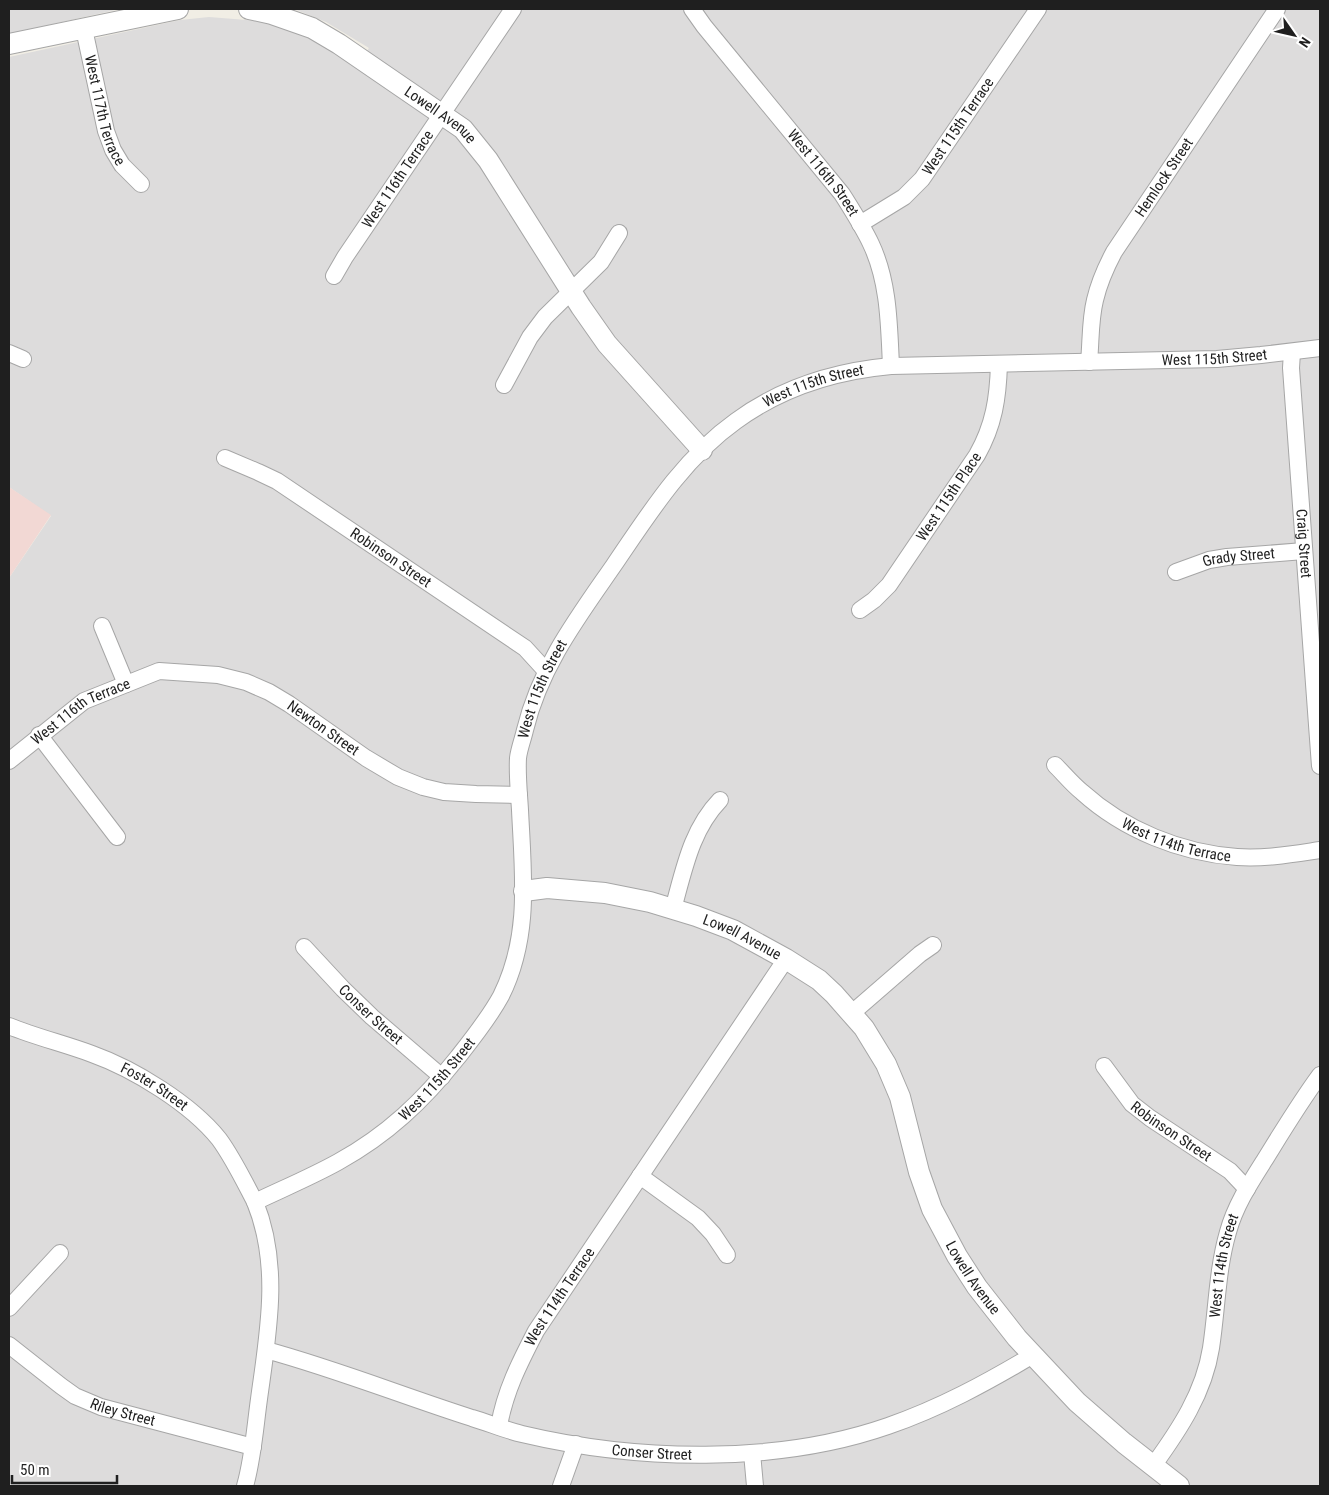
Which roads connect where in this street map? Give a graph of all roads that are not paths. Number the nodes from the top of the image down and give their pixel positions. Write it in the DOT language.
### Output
graph roads {
  1 [pos="178,9"];
  2 [pos="249,9"];
  3 [pos="513,9"];
  4 [pos="692,9"];
  5 [pos="1038,9"];
  6 [pos="1277,9"];
  7 [pos="295,15"];
  8 [pos="84,29"];
  9 [pos="9,44"];
  10 [pos="442,114"];
  11 [pos="140,184"];
  12 [pos="860,224"];
  13 [pos="619,233"];
  14 [pos="334,276"];
  15 [pos="572,291"];
  16 [pos="1320,348"];
  17 [pos="1292,352"];
  18 [pos="1089,362"];
  19 [pos="999,364"];
  20 [pos="891,366"];
  21 [pos="504,385"];
  22 [pos="702,450"];
  23 [pos="224,458"];
  24 [pos="1304,551"];
  25 [pos="1176,572"];
  26 [pos="860,610"];
  27 [pos="102,626"];
  28 [pos="546,672"];
  29 [pos="126,684"];
  30 [pos="40,735"];
  31 [pos="9,761"];
  32 [pos="1055,765"];
  33 [pos="1320,766"];
  34 [pos="519,795"];
  35 [pos="720,800"];
  36 [pos="117,837"];
  37 [pos="1320,850"];
  38 [pos="524,891"];
  39 [pos="673,909"];
  40 [pos="933,945"];
  41 [pos="304,947"];
  42 [pos="786,958"];
  43 [pos="852,1013"];
  44 [pos="9,1026"];
  45 [pos="1104,1066"];
  46 [pos="1320,1075"];
  47 [pos="442,1077"];
  48 [pos="640,1176"];
  49 [pos="1247,1189"];
  50 [pos="255,1202"];
  51 [pos="60,1253"];
  52 [pos="727,1255"];
  53 [pos="9,1308"];
  54 [pos="9,1344"];
  55 [pos="266,1350"];
  56 [pos="1032,1355"];
  57 [pos="498,1426"];
  58 [pos="576,1444"];
  59 [pos="253,1447"];
  60 [pos="752,1453"];
  61 [pos="1153,1466"];
  62 [pos="245,1486"];
  63 [pos="561,1486"];
  64 [pos="755,1486"];
  65 [pos="1179,1486"];
  1 -- 8 [label="street"];
  2 -- 7 [label="street, Lowell Avenue"];
  3 -- 10 [label="street, West 116th Terrace"];
  4 -- 12 [label="street, West 116th Street"];
  5 -- 12 [label="street, West 115th Terrace"];
  6 -- 18 [label="street, Hemlock Street"];
  7 -- 10 [label="street, Lowell Avenue"];
  8 -- 9 [label="street"];
  8 -- 11 [label="street, West 117th Terrace"];
  10 -- 14 [label="street, West 116th Terrace"];
  10 -- 15 [label="street, Lowell Avenue"];
  12 -- 20 [label="street, West 116th Street"];
  13 -- 15 [label="street"];
  15 -- 21 [label="street"];
  15 -- 22 [label="street, Lowell Avenue"];
  16 -- 17 [label="street, West 115th Street"];
  17 -- 18 [label="street, West 115th Street"];
  17 -- 24 [label="street, Craig Street"];
  18 -- 19 [label="street, West 115th Street"];
  19 -- 20 [label="street, West 115th Street"];
  19 -- 26 [label="street, West 115th Place"];
  20 -- 22 [label="street, West 115th Street"];
  22 -- 28 [label="street, West 115th Street"];
  23 -- 28 [label="street, Robinson Street"];
  24 -- 25 [label="street, Grady Street"];
  24 -- 33 [label="street, Craig Street"];
  27 -- 29 [label="street, West 116th Terrace"];
  28 -- 34 [label="street, West 115th Street"];
  29 -- 30 [label="street, West 116th Terrace"];
  29 -- 34 [label="street, Newton Street"];
  30 -- 31 [label="street, West 116th Terrace"];
  30 -- 36 [label="street"];
  32 -- 37 [label="street, West 114th Terrace"];
  34 -- 38 [label="street, West 115th Street"];
  35 -- 39 [label="street"];
  38 -- 39 [label="street, Lowell Avenue"];
  38 -- 47 [label="street, West 115th Street"];
  39 -- 42 [label="street, Lowell Avenue"];
  40 -- 43 [label="street"];
  41 -- 47 [label="street, Conser Street"];
  42 -- 43 [label="street, Lowell Avenue"];
  42 -- 48 [label="street, West 114th Terrace"];
  43 -- 56 [label="street, Lowell Avenue"];
  44 -- 50 [label="street, Foster Street"];
  45 -- 49 [label="street, Robinson Street"];
  46 -- 49 [label="street, West 114th Street"];
  47 -- 50 [label="street, West 115th Street"];
  48 -- 52 [label="street"];
  48 -- 57 [label="street, West 114th Terrace"];
  49 -- 61 [label="street, West 114th Street"];
  50 -- 55 [label="street"];
  51 -- 53 [label="street"];
  54 -- 59 [label="street, Riley Street"];
  55 -- 57 [label="street, Conser Street"];
  55 -- 59 [label="street"];
  56 -- 60 [label="street, Conser Street"];
  56 -- 61 [label="street, Lowell Avenue"];
  57 -- 58 [label="street, Conser Street"];
  58 -- 60 [label="street, Conser Street"];
  58 -- 63 [label="street"];
  59 -- 62 [label="street"];
  60 -- 64 [label="street"];
  61 -- 65 [label="street, Lowell Avenue"];
}
